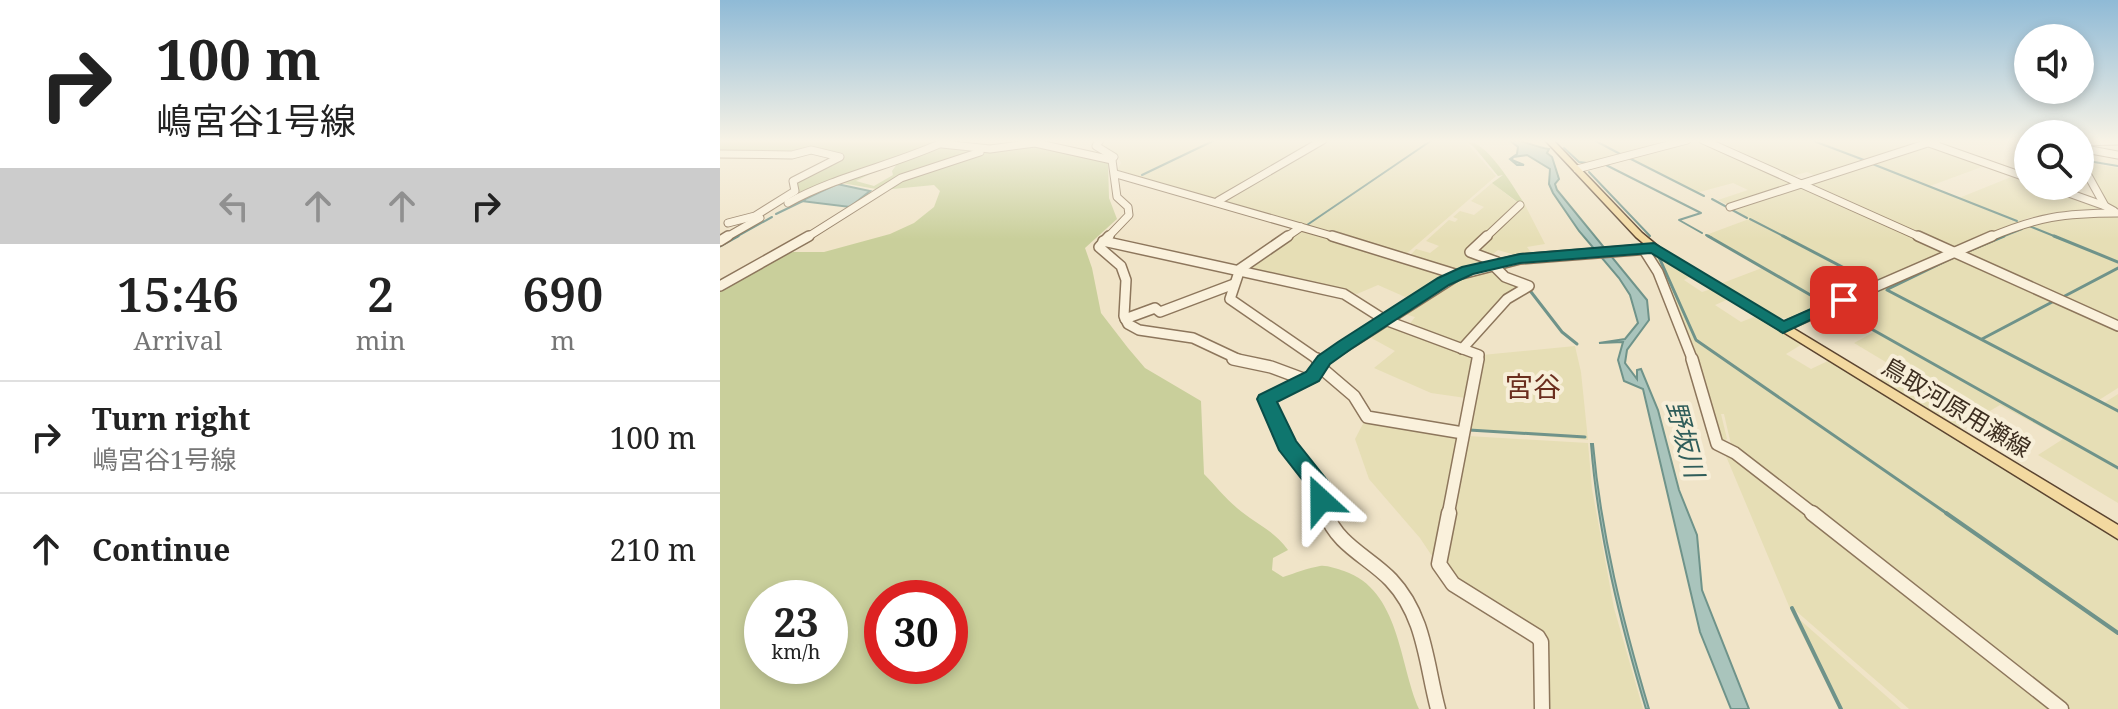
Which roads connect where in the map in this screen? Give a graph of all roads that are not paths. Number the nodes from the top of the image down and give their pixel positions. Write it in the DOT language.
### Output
graph roads {
  1 [pos="808,173"];
  2 [pos="858,173"];
  3 [pos="913,173"];
  4 [pos="1115,173"];
  5 [pos="1119,173"];
  6 [pos="1266,173"];
  7 [pos="1580,173"];
  8 [pos="1777,173"];
  9 [pos="1833,173"];
  10 [pos="1801,184"];
  11 [pos="2094,186"];
  12 [pos="2088,200"];
  13 [pos="1218,201"];
  14 [pos="1520,205"];
  15 [pos="2105,206"];
  16 [pos="1730,207"];
  17 [pos="2118,213"];
  18 [pos="724,222"];
  19 [pos="744,227"];
  20 [pos="1301,227"];
  21 [pos="720,241"];
  22 [pos="1103,241"];
  23 [pos="1645,249"];
  24 [pos="1954,252"];
  25 [pos="1496,264"];
  26 [pos="1240,269"];
  27 [pos="1458,275"];
  28 [pos="1234,284"];
  29 [pos="720,286"];
  30 [pos="1125,319"];
  31 [pos="1385,320"];
  32 [pos="2118,326"];
  33 [pos="1783,327"];
  34 [pos="1462,349"];
  35 [pos="1322,365"];
  36 [pos="1306,380"];
  37 [pos="1463,433"];
  38 [pos="2118,533"];
  39 [pos="1438,709"];
  40 [pos="1542,709"];
  41 [pos="2061,709"];
  1 -- 18 [label="street"];
  2 -- 19 [label="street"];
  3 -- 29 [label="street"];
  4 -- 22 [label="street"];
  5 -- 13 [label="street"];
  6 -- 13 [label="street"];
  7 -- 23 [label="main road, 鳥取河原用瀬線"];
  8 -- 10 [label="street"];
  9 -- 10 [label="street"];
  10 -- 16 [label="street"];
  10 -- 24 [label="street"];
  11 -- 15 [label="street"];
  12 -- 15 [label="street"];
  13 -- 20 [label="street"];
  14 -- 25 [label="street"];
  15 -- 17 [label="street"];
  17 -- 24 [label="street"];
  18 -- 19 [label="street"];
  19 -- 21 [label="street"];
  20 -- 26 [label="street"];
  20 -- 27 [label="street"];
  22 -- 26 [label="street"];
  22 -- 30 [label="street"];
  23 -- 25 [label="street"];
  23 -- 33 [label="main road, 鳥取河原用瀬線"];
  23 -- 41 [label="street"];
  24 -- 32 [label="street"];
  24 -- 33 [label="street"];
  25 -- 27 [label="street"];
  25 -- 34 [label="street"];
  26 -- 28 [label="street"];
  26 -- 31 [label="street"];
  27 -- 31 [label="street"];
  28 -- 30 [label="street"];
  28 -- 35 [label="street"];
  30 -- 36 [label="street"];
  31 -- 34 [label="street"];
  31 -- 35 [label="street"];
  33 -- 38 [label="main road, 鳥取河原用瀬線"];
  34 -- 37 [label="street"];
  35 -- 36 [label="street"];
  35 -- 37 [label="street"];
  36 -- 39 [label="street"];
  37 -- 40 [label="street"];
}
